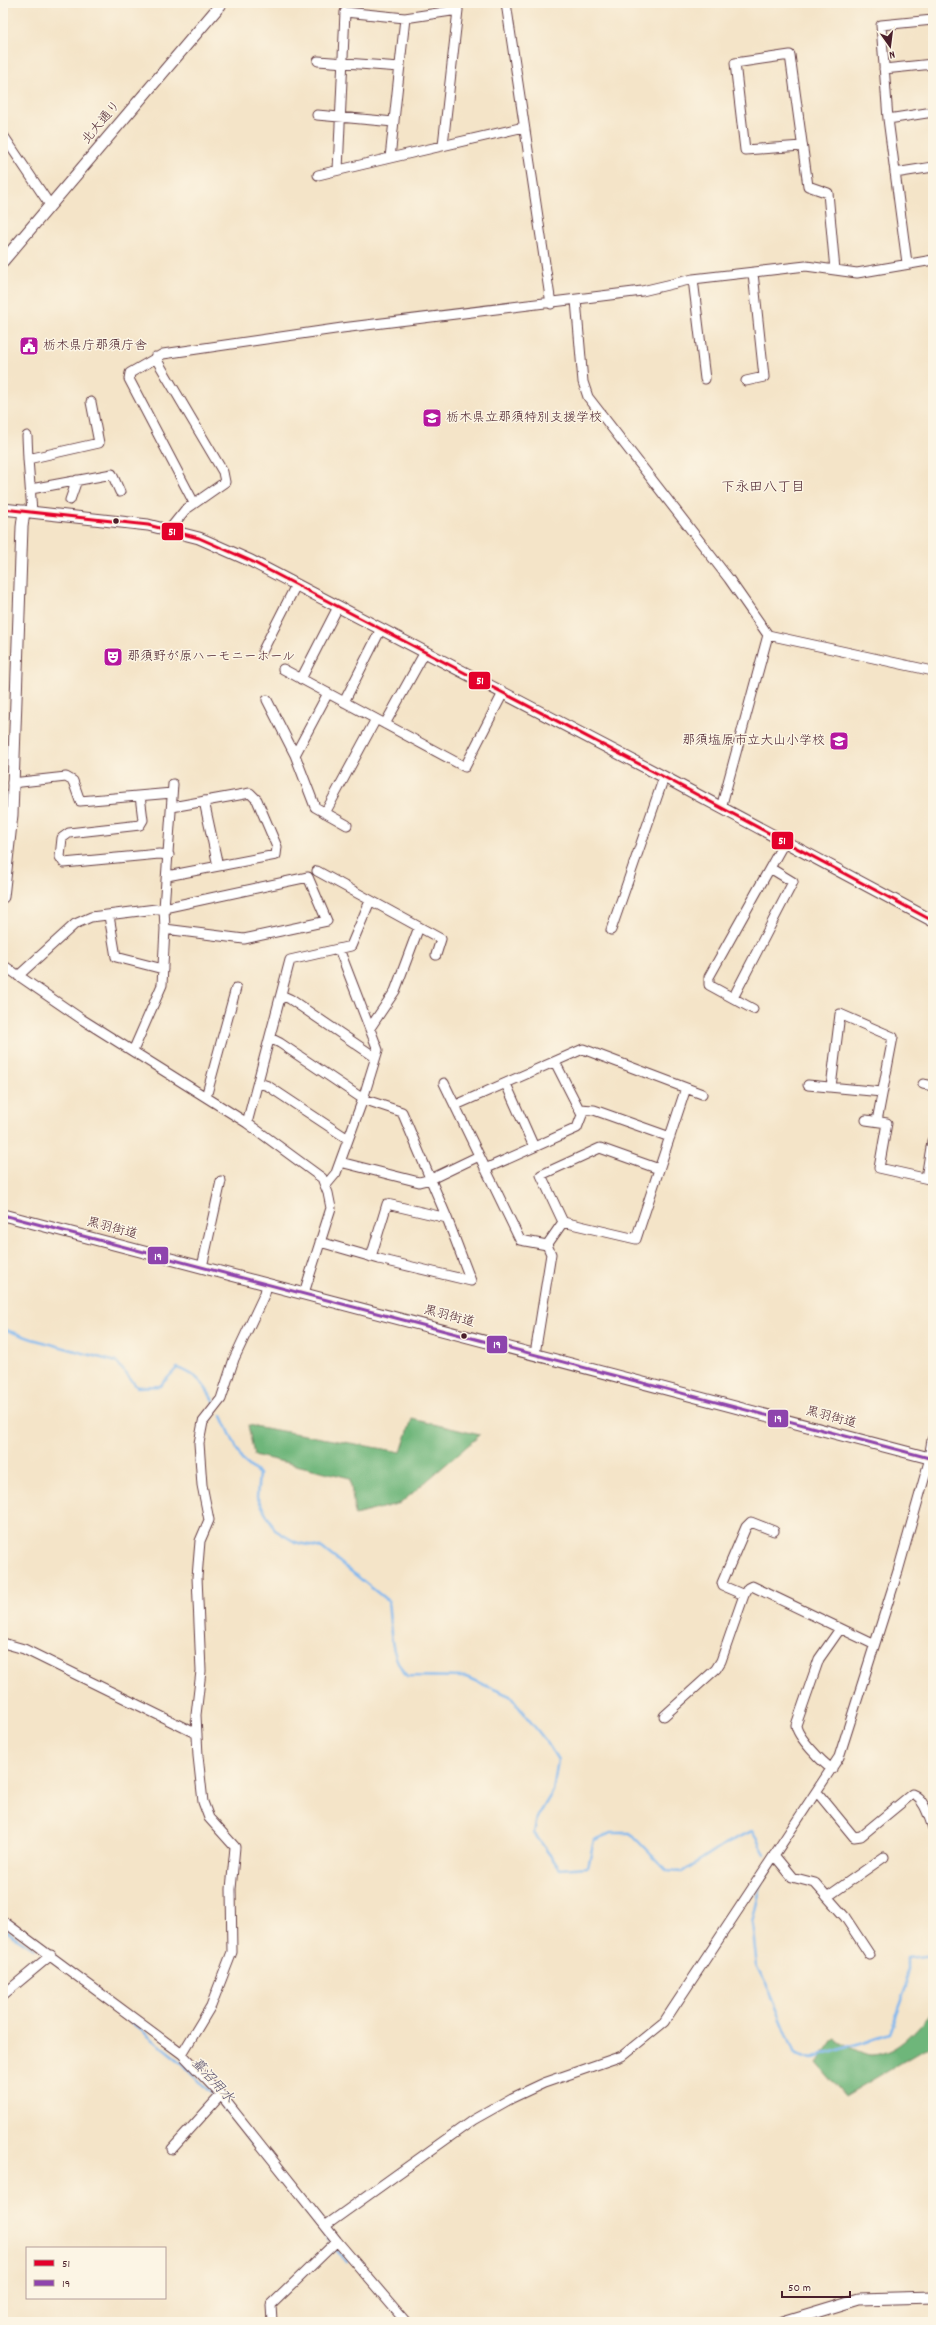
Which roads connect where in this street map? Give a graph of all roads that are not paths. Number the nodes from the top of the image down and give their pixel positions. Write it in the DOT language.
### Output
graph roads {
  1 [pos="222,3"];
  2 [pos="506,3"];
  3 [pos="405,18"];
  4 [pos="933,20"];
  5 [pos="318,61"];
  6 [pos="343,62"];
  7 [pos="933,64"];
  8 [pos="400,66"];
  9 [pos="884,69"];
  10 [pos="933,112"];
  11 [pos="317,115"];
  12 [pos="341,117"];
  13 [pos="888,119"];
  14 [pos="394,122"];
  15 [pos="524,128"];
  16 [pos="3,135"];
  17 [pos="444,145"];
  18 [pos="802,146"];
  19 [pos="390,158"];
  20 [pos="933,167"];
  21 [pos="338,170"];
  22 [pos="895,173"];
  23 [pos="318,175"];
  24 [pos="50,205"];
  25 [pos="933,260"];
  26 [pos="3,261"];
  27 [pos="907,263"];
  28 [pos="835,270"];
  29 [pos="753,273"];
  30 [pos="693,279"];
  31 [pos="576,300"];
  32 [pos="551,304"];
  33 [pos="155,357"];
  34 [pos="705,379"];
  35 [pos="746,381"];
  36 [pos="91,402"];
  37 [pos="27,436"];
  38 [pos="28,459"];
  39 [pos="77,480"];
  40 [pos="30,489"];
  41 [pos="120,492"];
  42 [pos="70,500"];
  43 [pos="194,503"];
  44 [pos="3,509"];
  45 [pos="28,511"];
  46 [pos="169,530"];
  47 [pos="296,584"];
  48 [pos="338,606"];
  49 [pos="381,629"];
  50 [pos="768,635"];
  51 [pos="263,650"];
  52 [pos="425,652"];
  53 [pos="283,669"];
  54 [pos="933,671"];
  55 [pos="301,679"];
  56 [pos="328,693"];
  57 [pos="503,693"];
  58 [pos="267,700"];
  59 [pos="344,702"];
  60 [pos="376,719"];
  61 [pos="385,724"];
  62 [pos="295,755"];
  63 [pos="664,777"];
  64 [pos="12,783"];
  65 [pos="140,796"];
  66 [pos="204,801"];
  67 [pos="172,807"];
  68 [pos="721,808"];
  69 [pos="7,814"];
  70 [pos="325,814"];
  71 [pos="347,825"];
  72 [pos="785,841"];
  73 [pos="169,855"];
  74 [pos="218,866"];
  75 [pos="770,868"];
  76 [pos="317,871"];
  77 [pos="167,876"];
  78 [pos="3,897"];
  79 [pos="370,901"];
  80 [pos="164,908"];
  81 [pos="109,916"];
  82 [pos="933,921"];
  83 [pos="420,927"];
  84 [pos="165,930"];
  85 [pos="611,930"];
  86 [pos="339,950"];
  87 [pos="436,955"];
  88 [pos="3,965"];
  89 [pos="163,969"];
  90 [pos="18,976"];
  91 [pos="236,988"];
  92 [pos="281,995"];
  93 [pos="733,998"];
  94 [pos="753,1009"];
  95 [pos="370,1028"];
  96 [pos="270,1038"];
  97 [pos="133,1051"];
  98 [pos="375,1057"];
  99 [pos="555,1062"];
  100 [pos="259,1083"];
  101 [pos="444,1083"];
  102 [pos="506,1084"];
  103 [pos="923,1084"];
  104 [pos="808,1085"];
  105 [pos="933,1086"];
  106 [pos="831,1087"];
  107 [pos="686,1088"];
  108 [pos="882,1092"];
  109 [pos="702,1094"];
  110 [pos="206,1097"];
  111 [pos="363,1099"];
  112 [pos="456,1106"];
  113 [pos="579,1109"];
  114 [pos="866,1120"];
  115 [pos="877,1121"];
  116 [pos="247,1123"];
  117 [pos="670,1137"];
  118 [pos="348,1139"];
  119 [pos="932,1141"];
  120 [pos="534,1148"];
  121 [pos="479,1156"];
  122 [pos="340,1162"];
  123 [pos="485,1169"];
  124 [pos="659,1169"];
  125 [pos="430,1179"];
  126 [pos="930,1179"];
  127 [pos="221,1181"];
  128 [pos="326,1185"];
  129 [pos="3,1215"];
  130 [pos="447,1218"];
  131 [pos="563,1222"];
  132 [pos="320,1242"];
  133 [pos="548,1245"];
  134 [pos="371,1257"];
  135 [pos="202,1267"];
  136 [pos="267,1284"];
  137 [pos="304,1293"];
  138 [pos="535,1354"];
  139 [pos="933,1440"];
  140 [pos="931,1458"];
  141 [pos="774,1531"];
  142 [pos="744,1595"];
  143 [pos="840,1629"];
  144 [pos="3,1644"];
  145 [pos="873,1644"];
  146 [pos="664,1716"];
  147 [pos="197,1734"];
  148 [pos="832,1769"];
  149 [pos="817,1792"];
  150 [pos="933,1828"];
  151 [pos="774,1855"];
  152 [pos="884,1856"];
  153 [pos="828,1896"];
  154 [pos="3,1921"];
  155 [pos="51,1955"];
  156 [pos="870,1955"];
  157 [pos="3,1995"];
  158 [pos="182,2054"];
  159 [pos="218,2097"];
  160 [pos="172,2149"];
  161 [pos="325,2226"];
  162 [pos="338,2241"];
  163 [pos="933,2297"];
  164 [pos="272,2322"];
  165 [pos="406,2322"];
  166 [pos="783,2322"];
  1 -- 24 [label="street, 北大通り"];
  2 -- 15 [label="street"];
  3 -- 6 [label="street"];
  3 -- 8 [label="street"];
  3 -- 17 [label="street"];
  4 -- 9 [label="street"];
  5 -- 6 [label="street"];
  6 -- 8 [label="street"];
  6 -- 12 [label="street"];
  7 -- 9 [label="street"];
  8 -- 14 [label="street"];
  9 -- 13 [label="street"];
  10 -- 13 [label="street"];
  11 -- 12 [label="street"];
  12 -- 14 [label="street"];
  12 -- 21 [label="street"];
  13 -- 22 [label="street"];
  14 -- 19 [label="street"];
  15 -- 17 [label="street"];
  15 -- 32 [label="street"];
  16 -- 24 [label="street"];
  17 -- 19 [label="street"];
  18 -- 18 [label="street"];
  18 -- 28 [label="street"];
  19 -- 21 [label="street"];
  20 -- 22 [label="street"];
  21 -- 23 [label="street"];
  22 -- 27 [label="street"];
  24 -- 26 [label="street, 北大通り"];
  25 -- 27 [label="street"];
  27 -- 28 [label="street"];
  28 -- 29 [label="street"];
  29 -- 30 [label="street"];
  29 -- 35 [label="street"];
  30 -- 31 [label="street"];
  30 -- 34 [label="street"];
  31 -- 32 [label="street"];
  31 -- 50 [label="street"];
  32 -- 33 [label="street"];
  33 -- 43 [label="street"];
  33 -- 43 [label="street"];
  36 -- 38 [label="street"];
  37 -- 38 [label="street"];
  38 -- 40 [label="street"];
  39 -- 40 [label="street"];
  39 -- 41 [label="street"];
  39 -- 42 [label="street"];
  40 -- 45 [label="street"];
  43 -- 46 [label="street"];
  44 -- 45 [label="street"];
  45 -- 46 [label="street"];
  45 -- 64 [label="street"];
  46 -- 47 [label="street"];
  47 -- 48 [label="street"];
  47 -- 51 [label="street"];
  48 -- 49 [label="street"];
  48 -- 55 [label="street"];
  49 -- 52 [label="street"];
  49 -- 59 [label="street"];
  50 -- 54 [label="street"];
  50 -- 68 [label="street"];
  52 -- 57 [label="street"];
  52 -- 61 [label="street"];
  53 -- 55 [label="street"];
  55 -- 56 [label="street"];
  56 -- 59 [label="street"];
  56 -- 62 [label="street"];
  57 -- 61 [label="street"];
  57 -- 63 [label="street"];
  58 -- 62 [label="street"];
  59 -- 60 [label="street"];
  60 -- 61 [label="street"];
  60 -- 70 [label="street"];
  62 -- 70 [label="street"];
  63 -- 68 [label="street"];
  63 -- 85 [label="street"];
  64 -- 65 [label="street"];
  64 -- 69 [label="street"];
  65 -- 67 [label="street"];
  65 -- 73 [label="street"];
  66 -- 67 [label="street"];
  66 -- 74 [label="street"];
  66 -- 74 [label="street"];
  67 -- 73 [label="street"];
  68 -- 72 [label="street"];
  69 -- 78 [label="street"];
  70 -- 71 [label="street"];
  72 -- 75 [label="street"];
  72 -- 82 [label="street"];
  73 -- 77 [label="street"];
  74 -- 77 [label="street"];
  75 -- 93 [label="street"];
  75 -- 93 [label="street"];
  76 -- 79 [label="street"];
  77 -- 80 [label="street"];
  79 -- 83 [label="street"];
  79 -- 86 [label="street"];
  80 -- 81 [label="street"];
  80 -- 84 [label="street"];
  80 -- 84 [label="street"];
  81 -- 89 [label="street"];
  81 -- 90 [label="street"];
  83 -- 87 [label="street"];
  83 -- 95 [label="street"];
  84 -- 89 [label="street"];
  86 -- 92 [label="street"];
  86 -- 95 [label="street"];
  88 -- 90 [label="street"];
  89 -- 97 [label="street"];
  90 -- 97 [label="street"];
  91 -- 110 [label="street"];
  92 -- 96 [label="street"];
  92 -- 98 [label="street"];
  93 -- 94 [label="street"];
  95 -- 98 [label="street"];
  96 -- 100 [label="street"];
  96 -- 111 [label="street"];
  97 -- 110 [label="street"];
  98 -- 111 [label="street"];
  99 -- 102 [label="street"];
  99 -- 107 [label="street"];
  99 -- 113 [label="street"];
  100 -- 116 [label="street"];
  100 -- 118 [label="street"];
  101 -- 112 [label="street"];
  102 -- 112 [label="street"];
  102 -- 120 [label="street"];
  103 -- 105 [label="street"];
  104 -- 106 [label="street"];
  106 -- 108 [label="street"];
  106 -- 108 [label="street"];
  107 -- 109 [label="street"];
  107 -- 117 [label="street"];
  108 -- 115 [label="street"];
  110 -- 116 [label="street"];
  111 -- 118 [label="street"];
  111 -- 125 [label="street"];
  112 -- 121 [label="street"];
  113 -- 117 [label="street"];
  113 -- 120 [label="street"];
  114 -- 115 [label="street"];
  115 -- 126 [label="street"];
  116 -- 128 [label="street"];
  117 -- 124 [label="street"];
  118 -- 122 [label="street"];
  119 -- 126 [label="street"];
  120 -- 123 [label="street"];
  121 -- 123 [label="street"];
  121 -- 125 [label="street"];
  122 -- 125 [label="street"];
  122 -- 128 [label="street"];
  123 -- 133 [label="street"];
  124 -- 131 [label="street"];
  124 -- 131 [label="street"];
  125 -- 130 [label="street"];
  127 -- 135 [label="street"];
  128 -- 132 [label="street"];
  129 -- 135 [label="street, 黒羽街道"];
  130 -- 134 [label="street"];
  130 -- 134 [label="street"];
  131 -- 133 [label="street"];
  132 -- 134 [label="street"];
  132 -- 137 [label="street"];
  133 -- 138 [label="street"];
  135 -- 136 [label="street, 黒羽街道"];
  136 -- 137 [label="street, 黒羽街道"];
  136 -- 147 [label="street"];
  137 -- 138 [label="street, 黒羽街道"];
  138 -- 140 [label="street, 黒羽街道"];
  139 -- 140 [label="street"];
  140 -- 145 [label="street"];
  141 -- 142 [label="street"];
  142 -- 143 [label="street"];
  142 -- 146 [label="street"];
  143 -- 145 [label="street"];
  143 -- 148 [label="street"];
  144 -- 147 [label="street"];
  145 -- 148 [label="street"];
  147 -- 158 [label="street"];
  148 -- 149 [label="street"];
  149 -- 150 [label="street"];
  149 -- 151 [label="street"];
  151 -- 153 [label="street"];
  151 -- 161 [label="street"];
  152 -- 153 [label="street"];
  153 -- 156 [label="street"];
  154 -- 155 [label="street"];
  155 -- 157 [label="street"];
  155 -- 158 [label="street"];
  158 -- 159 [label="street"];
  159 -- 160 [label="street"];
  159 -- 161 [label="street"];
  161 -- 162 [label="street"];
  162 -- 164 [label="street"];
  162 -- 165 [label="street"];
  163 -- 166 [label="street"];
}
